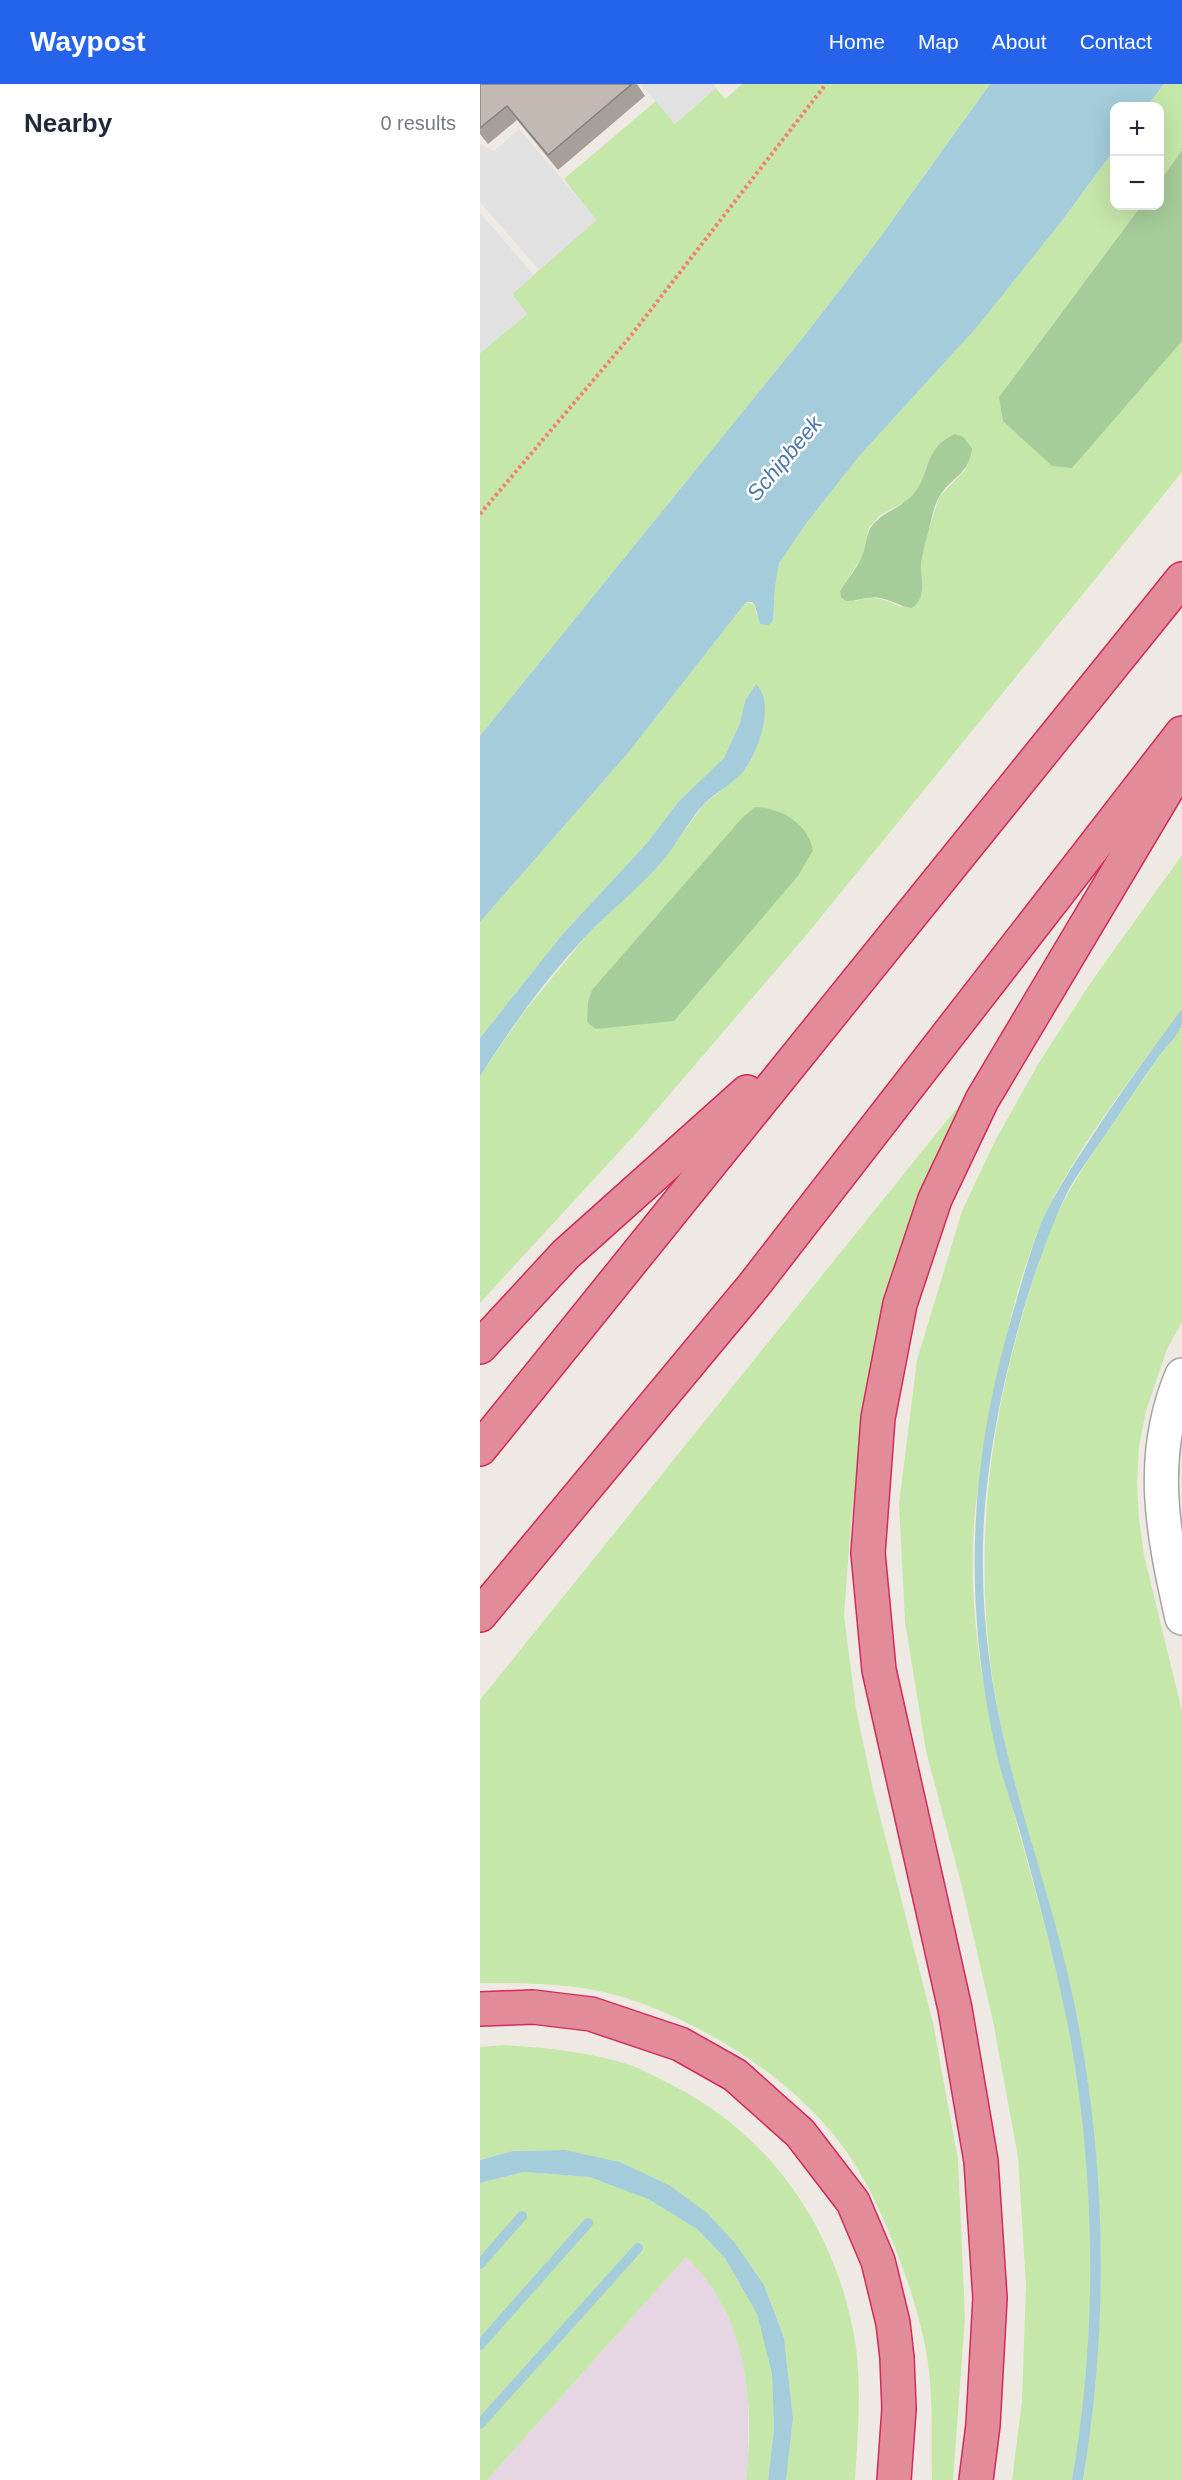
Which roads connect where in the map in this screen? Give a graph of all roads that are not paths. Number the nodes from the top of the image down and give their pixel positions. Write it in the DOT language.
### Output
graph roads {
  1 [pos="1182,579"];
  2 [pos="1182,733"];
  3 [pos="1182,764"];
  4 [pos="821,1025"];
  5 [pos="480,1347"];
  6 [pos="1182,1374"];
  7 [pos="480,1449"];
  8 [pos="480,1615"];
  9 [pos="1182,1618"];
  10 [pos="480,2009"];
  11 [pos="894,2480"];
  12 [pos="976,2480"];
  1 -- 4 [label="highway"];
  2 -- 8 [label="highway"];
  3 -- 12 [label="highway"];
  4 -- 5 [label="highway"];
  4 -- 7 [label="highway"];
  6 -- 9 [label="street"];
  10 -- 11 [label="highway"];
}
